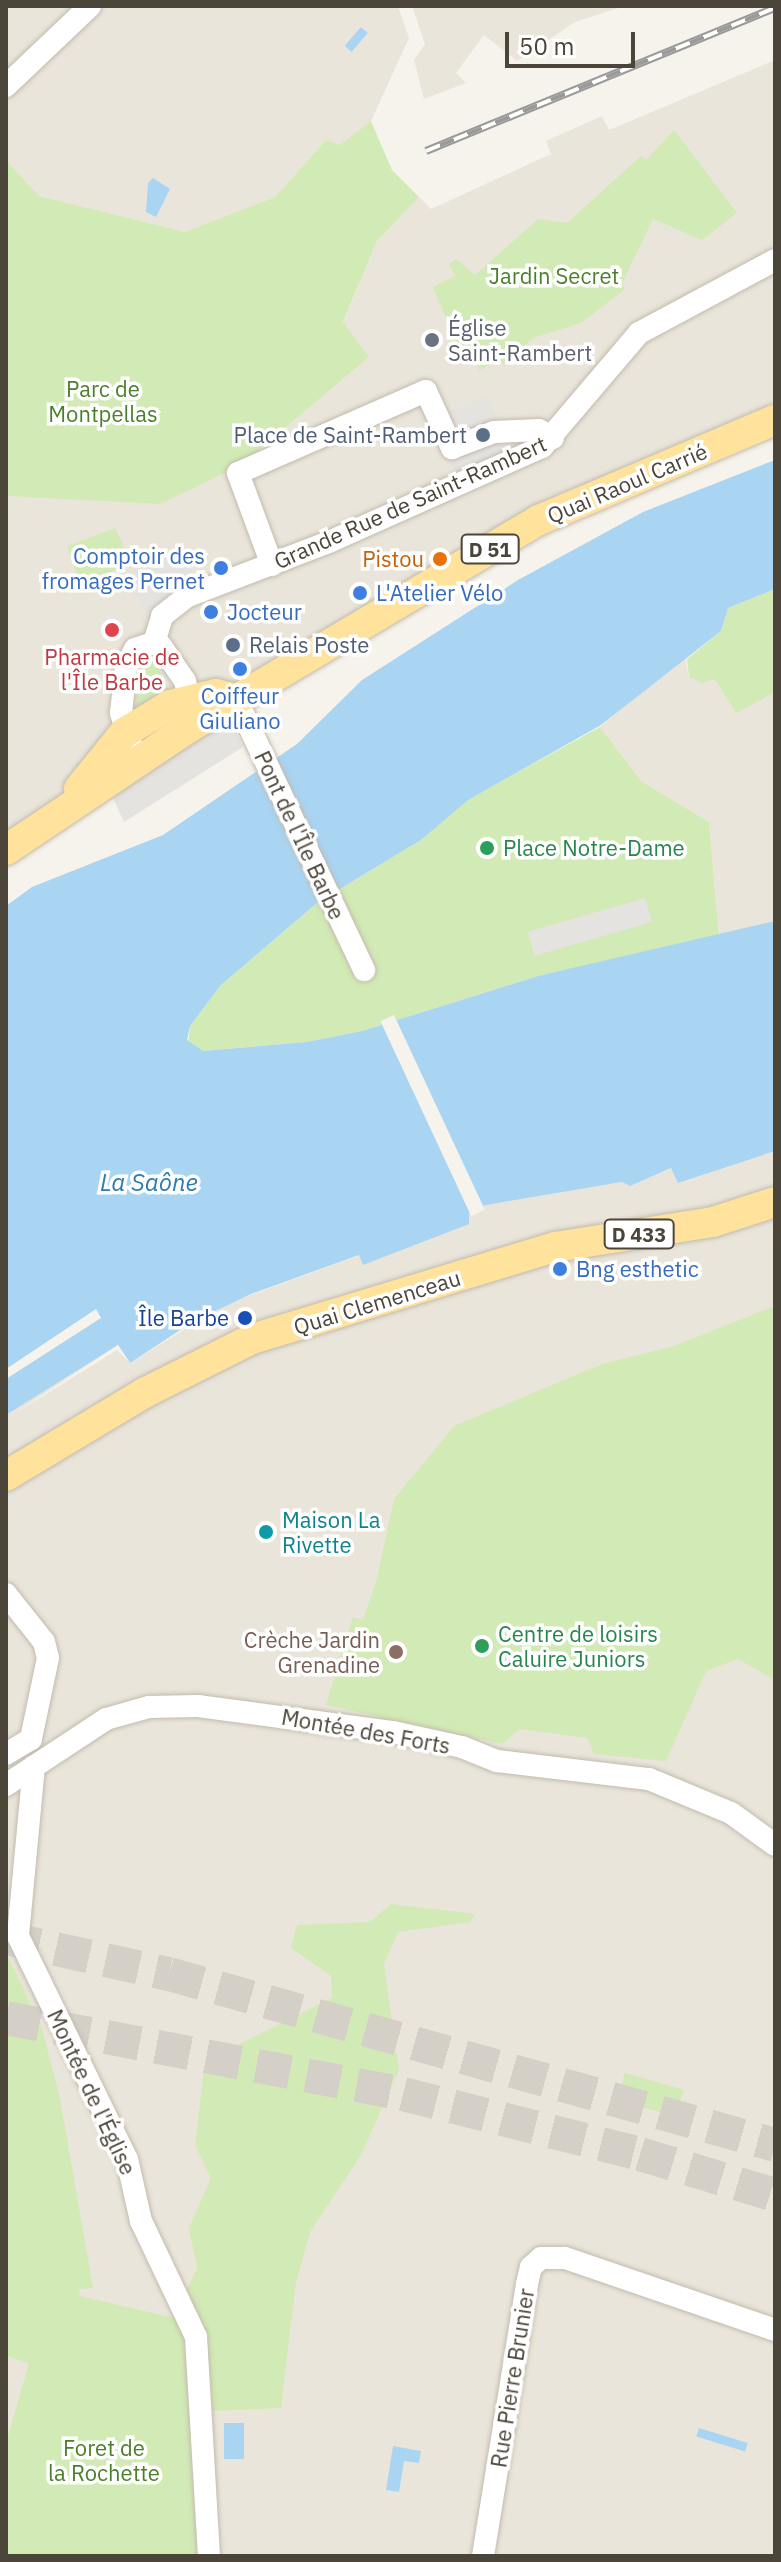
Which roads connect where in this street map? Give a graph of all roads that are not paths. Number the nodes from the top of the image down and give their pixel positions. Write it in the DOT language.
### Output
graph roads {
  1 [pos="90,6"];
  2 [pos="6,86"];
  3 [pos="775,260"];
  4 [pos="775,420"];
  5 [pos="553,438"];
  6 [pos="272,565"];
  7 [pos="154,643"];
  8 [pos="189,713"];
  9 [pos="242,713"];
  10 [pos="124,733"];
  11 [pos="141,758"];
  12 [pos="64,809"];
  13 [pos="6,850"];
  14 [pos="364,970"];
  15 [pos="775,1202"];
  16 [pos="6,1476"];
  17 [pos="6,1594"];
  18 [pos="6,1754"];
  19 [pos="34,1766"];
  20 [pos="6,1785"];
  21 [pos="775,1845"];
  22 [pos="775,2330"];
  23 [pos="209,2556"];
  24 [pos="483,2556"];
  1 -- 2 [label="street"];
  3 -- 5 [label="street, Grande Rue de Saint-Rambert"];
  4 -- 9 [label="main road, Quai Raoul Carrié / D 51"];
  5 -- 6 [label="street, Grande Rue de Saint-Rambert"];
  5 -- 6 [label="street"];
  6 -- 7 [label="street, Grande Rue de Saint-Rambert"];
  7 -- 8 [label="street"];
  7 -- 10 [label="street"];
  8 -- 9 [label="main road"];
  8 -- 10 [label="main road"];
  8 -- 11 [label="main road"];
  9 -- 14 [label="street, Pont de l'Île Barbe"];
  10 -- 11 [label="street"];
  10 -- 12 [label="main road"];
  11 -- 12 [label="main road"];
  12 -- 13 [label="main road"];
  15 -- 16 [label="main road, Quai Clemenceau / D 433"];
  17 -- 18 [label="street"];
  19 -- 20 [label="street, Montée des Forts"];
  19 -- 21 [label="street, Montée des Forts"];
  19 -- 23 [label="street, Montée de l'Église"];
  22 -- 24 [label="street, Rue Pierre Brunier"];
}
